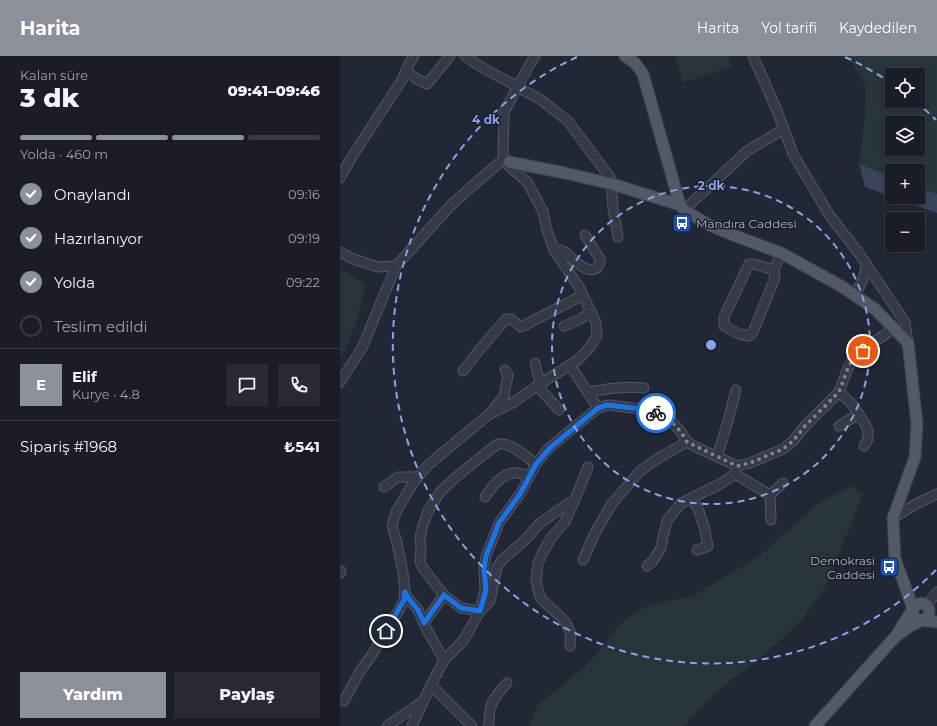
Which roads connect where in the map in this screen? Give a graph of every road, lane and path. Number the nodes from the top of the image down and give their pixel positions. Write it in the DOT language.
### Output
graph roads {
  1 [pos="414,56"];
  2 [pos="450,56"];
  3 [pos="465,56"];
  4 [pos="535,56"];
  5 [pos="753,56"];
  6 [pos="629,57"];
  7 [pos="406,70"];
  8 [pos="518,87"];
  9 [pos="784,129"];
  10 [pos="505,162"];
  11 [pos="340,178"];
  12 [pos="612,184"];
  13 [pos="682,208"];
  14 [pos="584,235"];
  15 [pos="618,237"];
  16 [pos="554,250"];
  17 [pos="340,252"];
  18 [pos="781,253"];
  19 [pos="866,263"];
  20 [pos="396,266"];
  21 [pos="774,270"];
  22 [pos="854,294"];
  23 [pos="583,295"];
  24 [pos="591,312"];
  25 [pos="564,326"];
  26 [pos="894,328"];
  27 [pos="908,343"];
  28 [pos="535,363"];
  29 [pos="570,365"];
  30 [pos="505,370"];
  31 [pos="463,371"];
  32 [pos="340,382"];
  33 [pos="539,384"];
  34 [pos="644,388"];
  35 [pos="736,390"];
  36 [pos="588,392"];
  37 [pos="839,392"];
  38 [pos="598,408"];
  39 [pos="559,410"];
  40 [pos="858,414"];
  41 [pos="488,416"];
  42 [pos="839,426"];
  43 [pos="687,442"];
  44 [pos="864,446"];
  45 [pos="717,457"];
  46 [pos="536,464"];
  47 [pos="588,467"];
  48 [pos="736,470"];
  49 [pos="530,476"];
  50 [pos="418,477"];
  51 [pos="783,483"];
  52 [pos="384,487"];
  53 [pos="937,494"];
  54 [pos="770,495"];
  55 [pos="485,497"];
  56 [pos="692,498"];
  57 [pos="573,504"];
  58 [pos="893,518"];
  59 [pos="771,520"];
  60 [pos="697,550"];
  61 [pos="583,560"];
  62 [pos="647,566"];
  63 [pos="905,586"];
  64 [pos="405,592"];
  65 [pos="937,592"];
  66 [pos="444,595"];
  67 [pos="926,605"];
  68 [pos="913,609"];
  69 [pos="480,611"];
  70 [pos="937,614"];
  71 [pos="922,620"];
  72 [pos="937,622"];
  73 [pos="424,623"];
  74 [pos="896,636"];
  75 [pos="570,646"];
  76 [pos="444,660"];
  77 [pos="507,683"];
  78 [pos="430,685"];
  79 [pos="344,701"];
  80 [pos="423,701"];
  81 [pos="387,726"];
  82 [pos="412,726"];
  83 [pos="472,726"];
  84 [pos="488,726"];
  85 [pos="815,726"];
  1 -- 7 [label="street"];
  2 -- 7 [label="street"];
  3 -- 8 [label="street"];
  4 -- 8 [label="street"];
  5 -- 9 [label="street"];
  6 -- 13 [label="main road"];
  7 -- 11 [label="street"];
  8 -- 10 [label="street"];
  8 -- 12 [label="street"];
  9 -- 13 [label="street"];
  9 -- 19 [label="street"];
  10 -- 12 [label="main road"];
  10 -- 16 [label="street"];
  10 -- 20 [label="street"];
  12 -- 13 [label="main road"];
  12 -- 15 [label="street"];
  13 -- 18 [label="main road"];
  14 -- 16 [label="street"];
  16 -- 23 [label="street"];
  17 -- 20 [label="street"];
  18 -- 21 [label="street"];
  18 -- 22 [label="main road"];
  19 -- 22 [label="street"];
  19 -- 27 [label="street"];
  20 -- 32 [label="street"];
  21 -- 21 [label="street"];
  22 -- 26 [label="main road"];
  23 -- 24 [label="street"];
  23 -- 31 [label="street"];
  24 -- 25 [label="street"];
  24 -- 29 [label="street"];
  26 -- 27 [label="main road"];
  26 -- 37 [label="street"];
  27 -- 58 [label="main road"];
  28 -- 33 [label="street"];
  29 -- 33 [label="street"];
  29 -- 36 [label="street"];
  30 -- 41 [label="street"];
  33 -- 39 [label="street"];
  33 -- 41 [label="street"];
  34 -- 36 [label="street"];
  35 -- 45 [label="street"];
  36 -- 38 [label="street"];
  37 -- 40 [label="street"];
  37 -- 48 [label="street"];
  38 -- 43 [label="street"];
  38 -- 46 [label="street"];
  40 -- 42 [label="street"];
  40 -- 44 [label="street"];
  41 -- 50 [label="street"];
  43 -- 45 [label="street"];
  43 -- 61 [label="street"];
  45 -- 48 [label="street"];
  46 -- 49 [label="street"];
  46 -- 66 [label="street"];
  47 -- 57 [label="street"];
  48 -- 54 [label="street"];
  48 -- 56 [label="street"];
  49 -- 55 [label="street"];
  49 -- 69 [label="street"];
  50 -- 52 [label="street"];
  50 -- 64 [label="street"];
  51 -- 54 [label="street"];
  53 -- 58 [label="street"];
  54 -- 59 [label="street"];
  56 -- 60 [label="street"];
  56 -- 62 [label="street"];
  57 -- 69 [label="street"];
  57 -- 75 [label="street"];
  58 -- 63 [label="main road"];
  63 -- 67 [label="main road"];
  63 -- 68 [label="main road"];
  64 -- 73 [label="street"];
  64 -- 79 [label="street"];
  65 -- 67 [label="street"];
  66 -- 69 [label="street"];
  66 -- 73 [label="street"];
  67 -- 68 [label="main road"];
  67 -- 70 [label="main road"];
  67 -- 71 [label="main road"];
  68 -- 71 [label="main road"];
  68 -- 74 [label="main road"];
  69 -- 76 [label="street"];
  71 -- 72 [label="main road"];
  71 -- 74 [label="main road"];
  73 -- 76 [label="street"];
  74 -- 85 [label="main road"];
  76 -- 78 [label="street"];
  77 -- 84 [label="street"];
  78 -- 80 [label="street"];
  78 -- 83 [label="street"];
  80 -- 81 [label="street"];
  80 -- 82 [label="street"];
}
